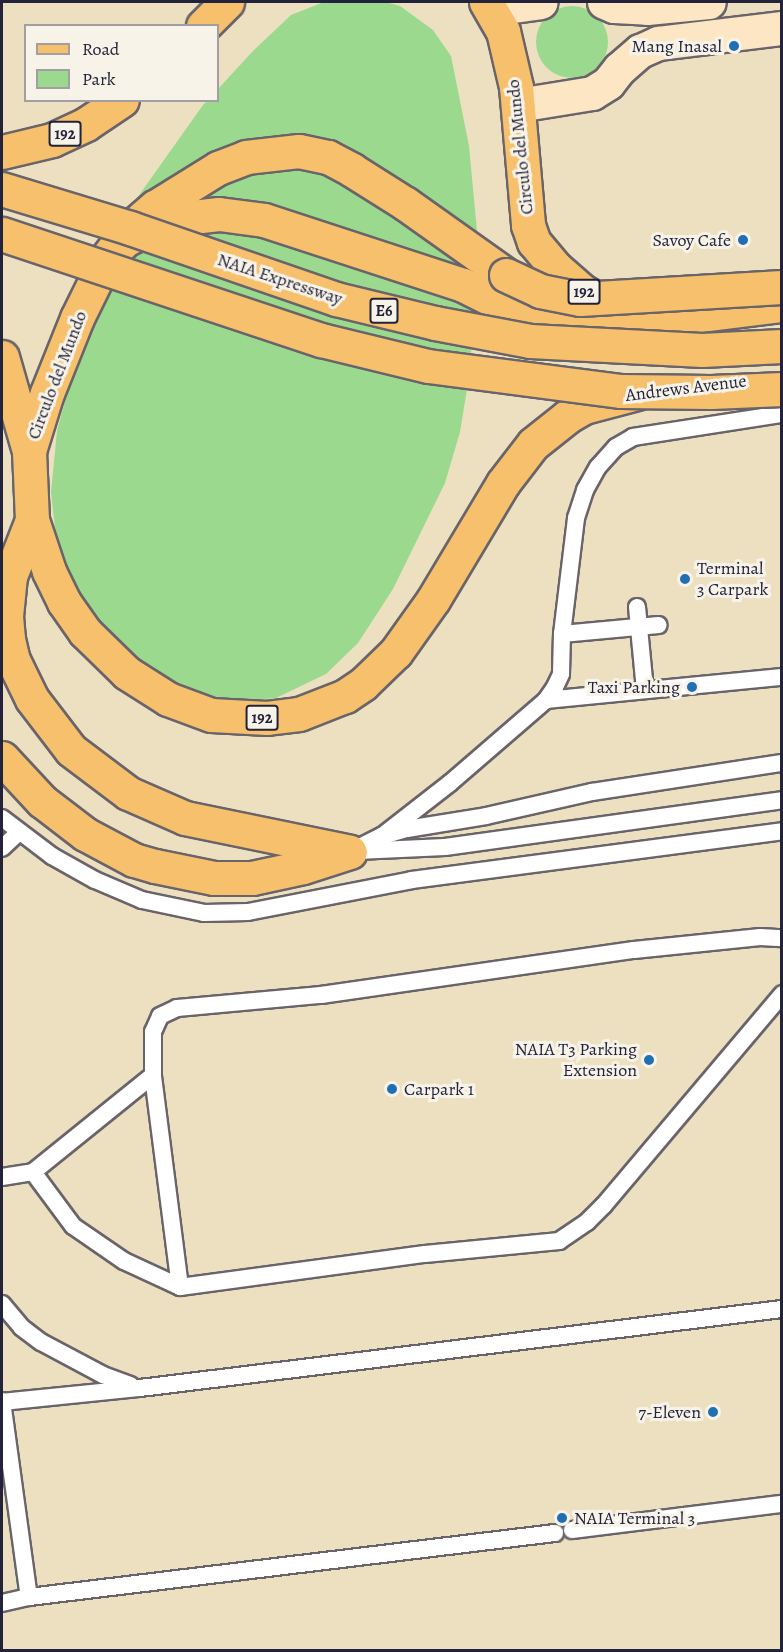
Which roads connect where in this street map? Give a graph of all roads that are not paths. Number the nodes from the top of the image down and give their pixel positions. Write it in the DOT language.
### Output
graph roads {
  1 [pos="541,2"];
  2 [pos="709,2"];
  3 [pos="609,4"];
  4 [pos="489,5"];
  5 [pos="782,28"];
  6 [pos="619,69"];
  7 [pos="119,102"];
  8 [pos="518,105"];
  9 [pos="2,152"];
  10 [pos="2,189"];
  11 [pos="2,234"];
  12 [pos="106,259"];
  13 [pos="782,278"];
  14 [pos="782,287"];
  15 [pos="582,291"];
  16 [pos="782,305"];
  17 [pos="669,319"];
  18 [pos="782,346"];
  19 [pos="2,357"];
  20 [pos="782,377"];
  21 [pos="782,389"];
  22 [pos="782,414"];
  23 [pos="29,451"];
  24 [pos="491,504"];
  25 [pos="32,520"];
  26 [pos="637,607"];
  27 [pos="659,625"];
  28 [pos="639,627"];
  29 [pos="562,634"];
  30 [pos="782,677"];
  31 [pos="645,690"];
  32 [pos="546,700"];
  33 [pos="2,759"];
  34 [pos="782,763"];
  35 [pos="782,800"];
  36 [pos="2,818"];
  37 [pos="782,831"];
  38 [pos="18,833"];
  39 [pos="382,836"];
  40 [pos="2,848"];
  41 [pos="351,852"];
  42 [pos="782,938"];
  43 [pos="782,994"];
  44 [pos="153,1075"];
  45 [pos="33,1172"];
  46 [pos="2,1177"];
  47 [pos="180,1287"];
  48 [pos="2,1304"];
  49 [pos="782,1309"];
  50 [pos="140,1388"];
  51 [pos="2,1401"];
  52 [pos="782,1504"];
  53 [pos="29,1597"];
  54 [pos="2,1603"];
  1 -- 4 [label="street"];
  2 -- 3 [label="street"];
  3 -- 6 [label="street"];
  4 -- 8 [label="main road, Circulo del Mundo / 192"];
  5 -- 6 [label="street"];
  6 -- 8 [label="street"];
  7 -- 9 [label="main road, 192"];
  8 -- 15 [label="main road, Circulo del Mundo / 192"];
  10 -- 18 [label="main road, NAIA Expressway / E6, bridge"];
  11 -- 21 [label="main road, E6, bridge"];
  12 -- 14 [label="main road, bridge"];
  12 -- 17 [label="main road"];
  12 -- 23 [label="main road, Circulo del Mundo / 192"];
  13 -- 15 [label="lane"];
  15 -- 17 [label="main road, 192"];
  16 -- 17 [label="main road, 192"];
  19 -- 23 [label="main road, 192"];
  20 -- 24 [label="main road, Andrews Avenue / 192"];
  22 -- 29 [label="lane"];
  23 -- 25 [label="main road, Circulo del Mundo / 192"];
  24 -- 25 [label="main road, Circulo del Mundo / 192"];
  25 -- 41 [label="main road"];
  26 -- 28 [label="lane"];
  27 -- 28 [label="lane"];
  28 -- 29 [label="lane"];
  28 -- 31 [label="lane"];
  29 -- 32 [label="lane"];
  30 -- 31 [label="lane"];
  31 -- 32 [label="lane"];
  32 -- 39 [label="lane"];
  33 -- 41 [label="main road"];
  34 -- 39 [label="lane"];
  35 -- 41 [label="lane"];
  36 -- 38 [label="lane"];
  37 -- 38 [label="lane"];
  38 -- 40 [label="lane"];
  39 -- 41 [label="lane"];
  42 -- 44 [label="lane"];
  43 -- 47 [label="lane"];
  44 -- 45 [label="lane"];
  44 -- 47 [label="lane"];
  45 -- 46 [label="lane"];
  45 -- 47 [label="lane"];
  48 -- 50 [label="lane"];
  49 -- 50 [label="lane"];
  50 -- 51 [label="lane"];
  51 -- 53 [label="lane"];
  52 -- 53 [label="lane"];
  53 -- 54 [label="lane"];
}
